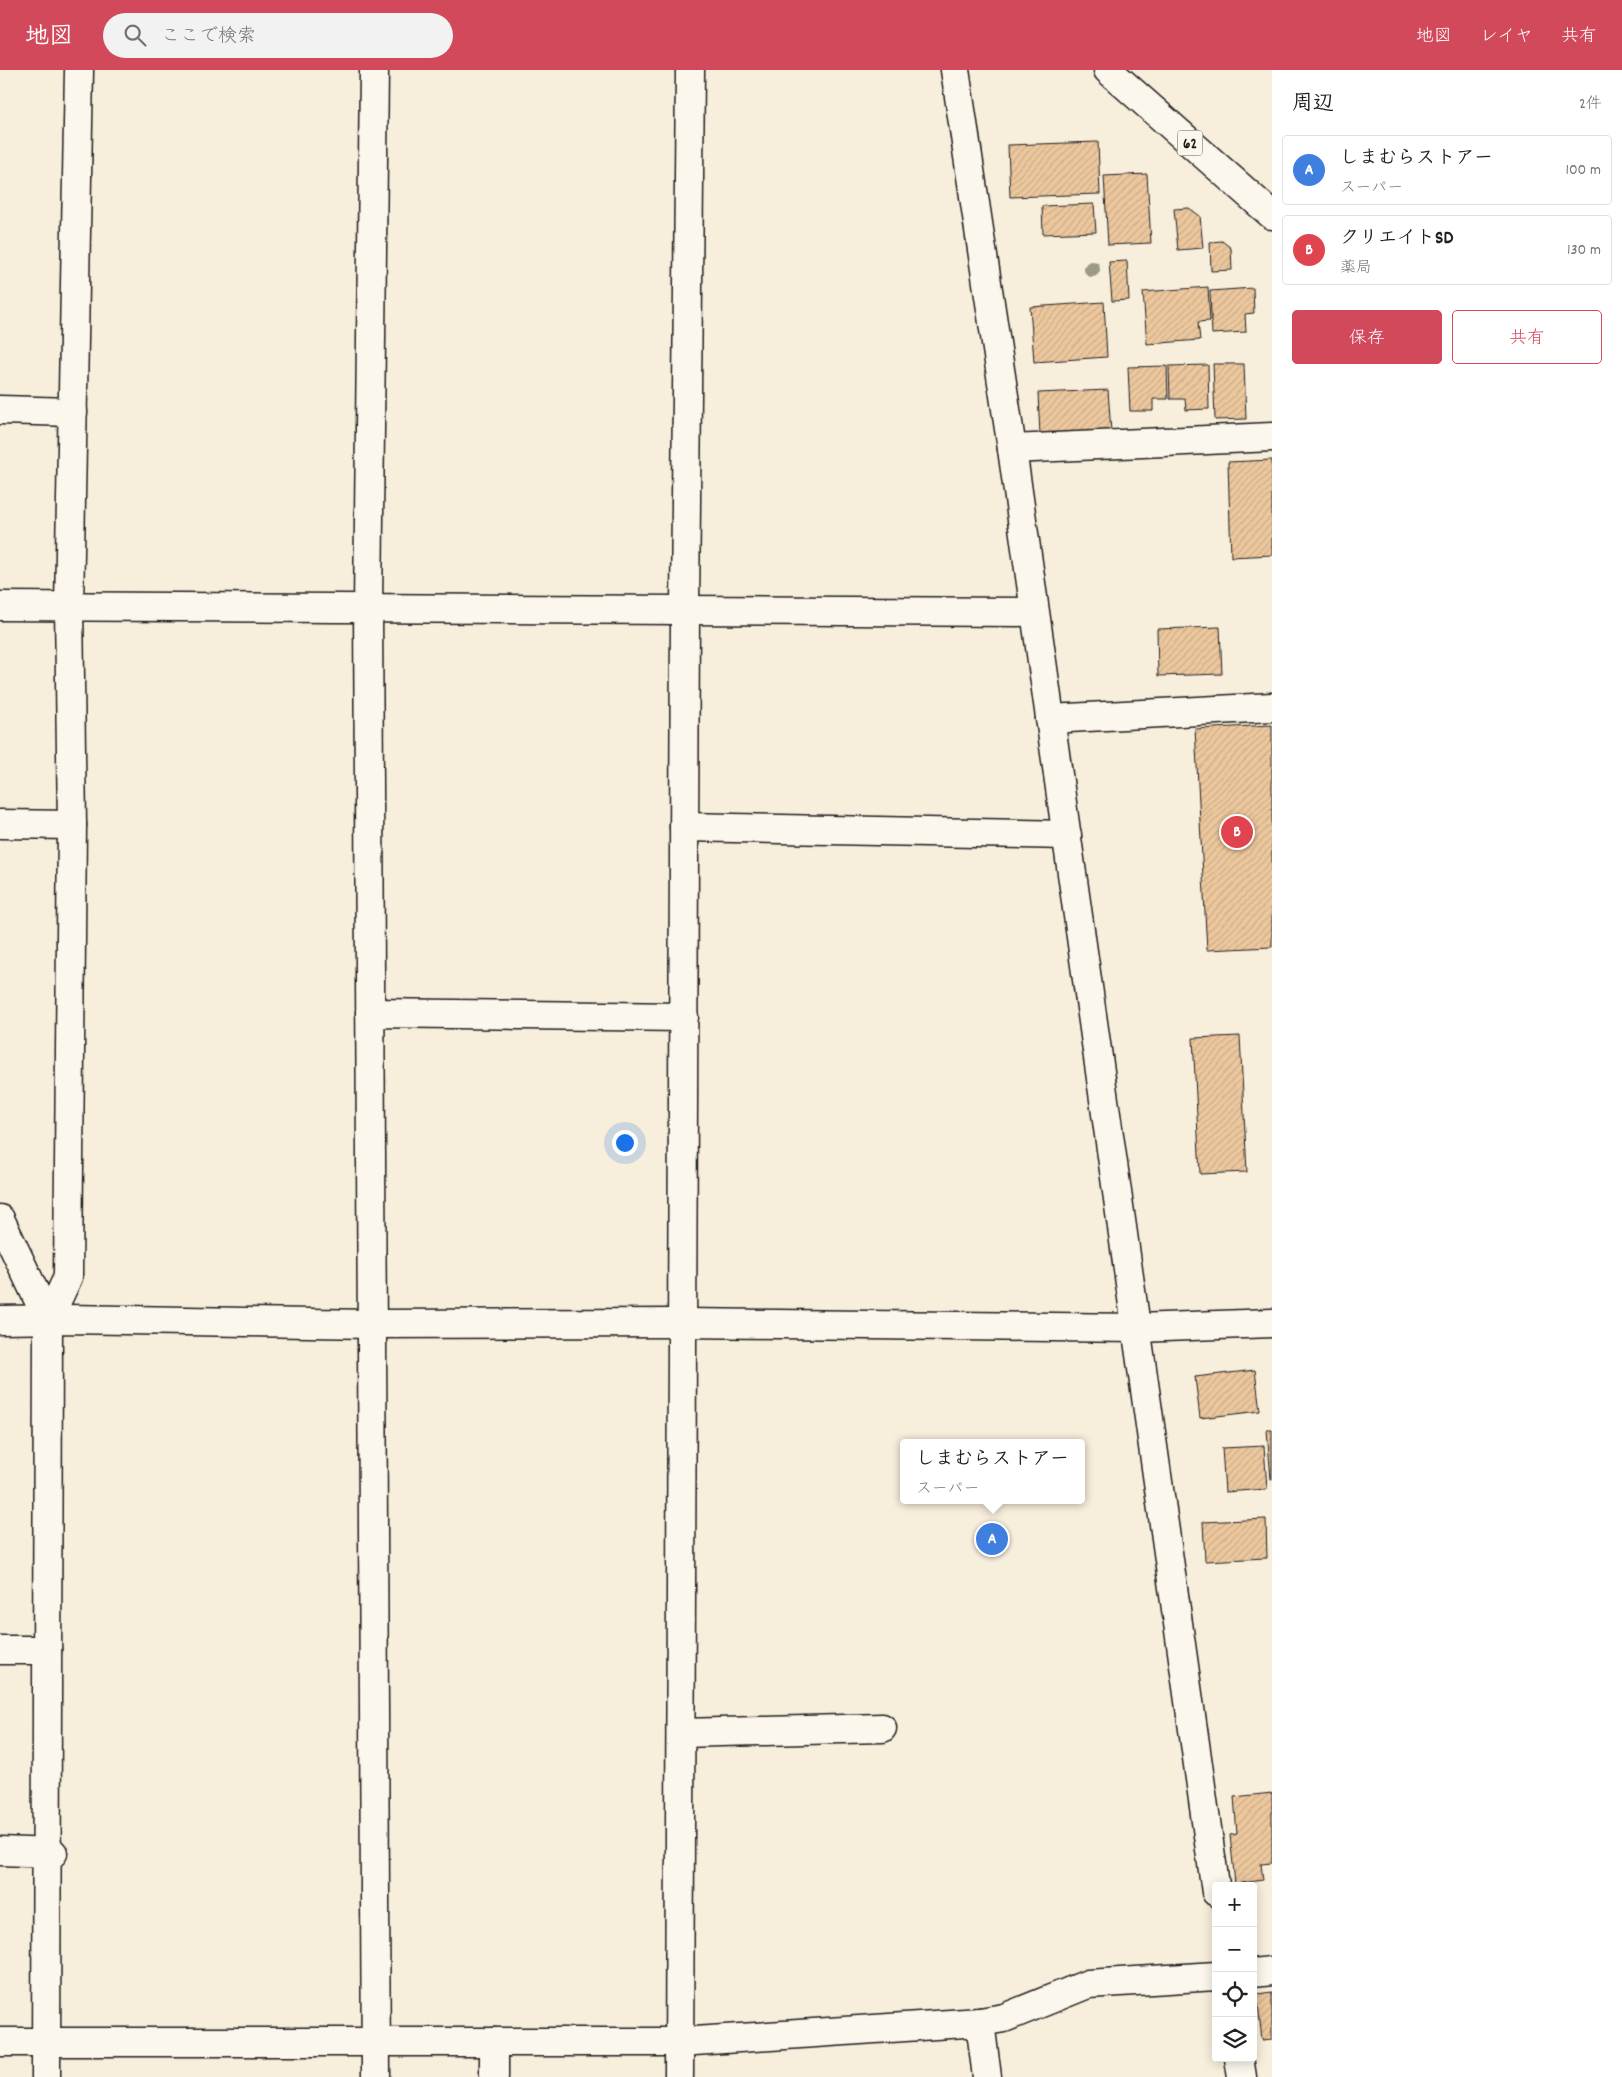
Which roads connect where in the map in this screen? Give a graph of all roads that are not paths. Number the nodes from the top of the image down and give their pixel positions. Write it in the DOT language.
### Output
graph roads {
  1 [pos="80,70"];
  2 [pos="374,70"];
  3 [pos="690,70"];
  4 [pos="955,70"];
  5 [pos="1108,70"];
  6 [pos="1272,215"];
  7 [pos="0,410"];
  8 [pos="73,412"];
  9 [pos="1272,437"];
  10 [pos="1012,449"];
  11 [pos="0,606"];
  12 [pos="69,606"];
  13 [pos="368,607"];
  14 [pos="685,609"];
  15 [pos="1034,612"];
  16 [pos="1272,708"];
  17 [pos="1050,719"];
  18 [pos="0,824"];
  19 [pos="72,824"];
  20 [pos="684,827"];
  21 [pos="1067,835"];
  22 [pos="370,1013"];
  23 [pos="684,1017"];
  24 [pos="0,1219"];
  25 [pos="0,1320"];
  26 [pos="48,1320"];
  27 [pos="682,1323"];
  28 [pos="1272,1323"];
  29 [pos="372,1324"];
  30 [pos="1137,1328"];
  31 [pos="0,1650"];
  32 [pos="47,1650"];
  33 [pos="882,1728"];
  34 [pos="681,1733"];
  35 [pos="0,1851"];
  36 [pos="50,1852"];
  37 [pos="1215,1882"];
  38 [pos="1272,1971"];
  39 [pos="1257,1973"];
  40 [pos="1212,1976"];
  41 [pos="980,2022"];
  42 [pos="46,2041"];
  43 [pos="375,2041"];
  44 [pos="0,2042"];
  45 [pos="494,2042"];
  46 [pos="679,2042"];
  47 [pos="1240,2062"];
  48 [pos="46,2077"];
  49 [pos="376,2077"];
  50 [pos="494,2077"];
  51 [pos="679,2077"];
  52 [pos="987,2077"];
  53 [pos="1242,2077"];
  1 -- 8 [label="street"];
  2 -- 13 [label="street"];
  3 -- 14 [label="street"];
  4 -- 10 [label="street"];
  5 -- 6 [label="street, 62"];
  7 -- 8 [label="street"];
  8 -- 12 [label="street"];
  9 -- 10 [label="street"];
  10 -- 15 [label="street"];
  11 -- 12 [label="street"];
  12 -- 13 [label="street"];
  12 -- 19 [label="street"];
  13 -- 14 [label="street"];
  13 -- 22 [label="street"];
  14 -- 15 [label="street"];
  14 -- 20 [label="street"];
  15 -- 17 [label="street"];
  16 -- 17 [label="street"];
  17 -- 21 [label="street"];
  18 -- 19 [label="street"];
  19 -- 26 [label="street"];
  20 -- 21 [label="street"];
  20 -- 23 [label="street"];
  21 -- 30 [label="street"];
  22 -- 23 [label="street"];
  22 -- 29 [label="street"];
  23 -- 27 [label="street"];
  24 -- 26 [label="street"];
  25 -- 26 [label="street"];
  26 -- 29 [label="street"];
  26 -- 32 [label="street"];
  27 -- 29 [label="street"];
  27 -- 30 [label="street"];
  27 -- 34 [label="street"];
  28 -- 30 [label="street"];
  29 -- 43 [label="street"];
  30 -- 37 [label="street"];
  31 -- 32 [label="street"];
  32 -- 36 [label="street"];
  33 -- 34 [label="street"];
  34 -- 46 [label="street"];
  35 -- 36 [label="street"];
  36 -- 42 [label="street"];
  38 -- 39 [label="street"];
  40 -- 41 [label="street"];
  41 -- 46 [label="street"];
  41 -- 52 [label="street"];
  42 -- 43 [label="street"];
  42 -- 44 [label="street"];
  42 -- 48 [label="street"];
  43 -- 45 [label="street"];
  43 -- 49 [label="street"];
  45 -- 46 [label="street"];
  45 -- 50 [label="street"];
  46 -- 51 [label="street"];
  47 -- 53 [label="street"];
}
